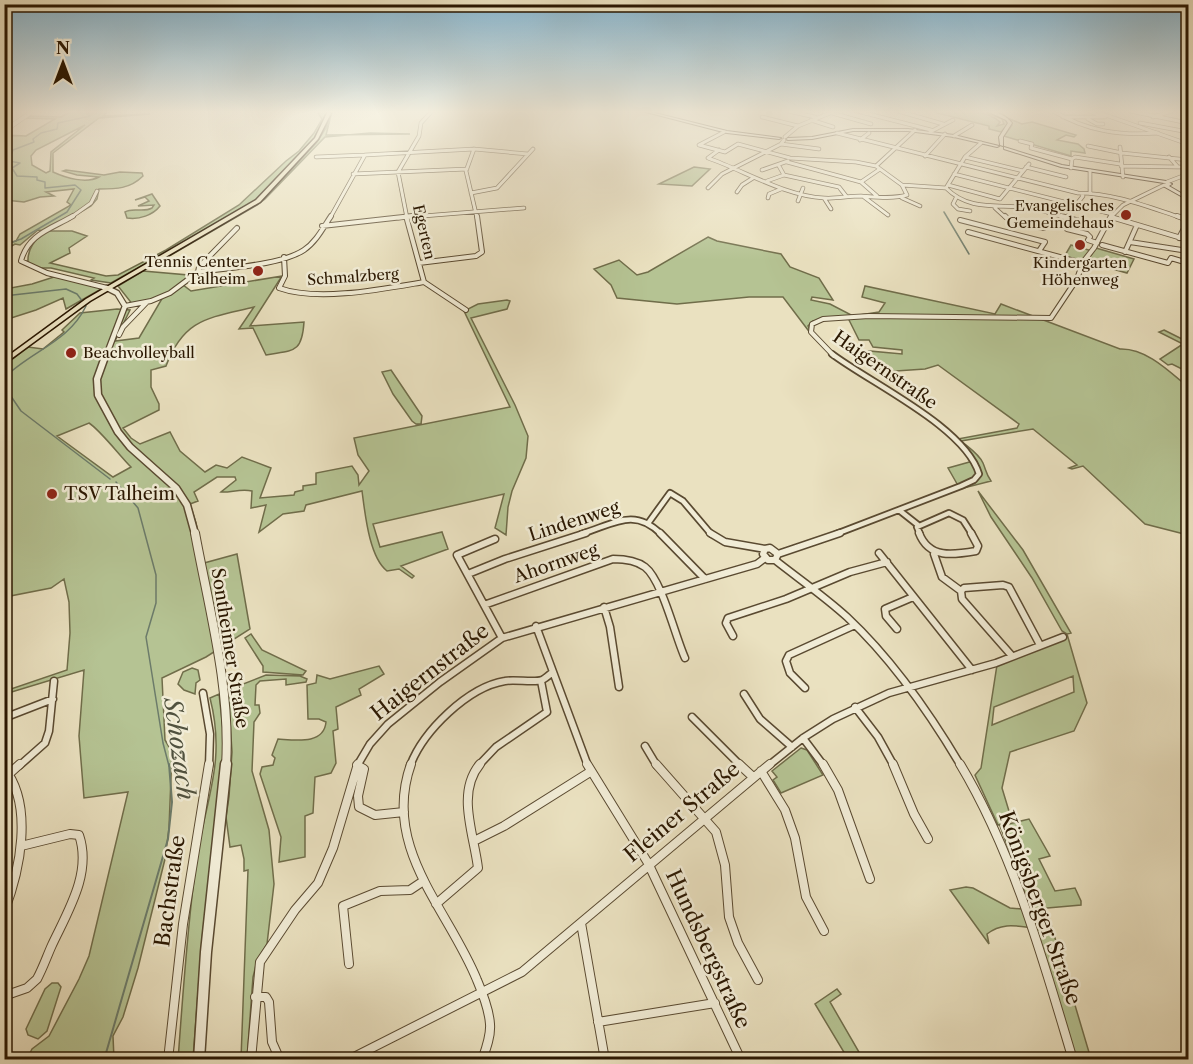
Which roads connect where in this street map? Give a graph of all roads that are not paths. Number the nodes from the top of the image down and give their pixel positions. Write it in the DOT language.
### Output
graph roads {
  1 [pos="296,161"];
  2 [pos="362,161"];
  3 [pos="404,161"];
  4 [pos="470,161"];
  5 [pos="522,161"];
  6 [pos="716,161"];
  7 [pos="749,161"];
  8 [pos="834,161"];
  9 [pos="885,161"];
  10 [pos="944,161"];
  11 [pos="963,161"];
  12 [pos="980,161"];
  13 [pos="1047,161"];
  14 [pos="1072,161"];
  15 [pos="1092,161"];
  16 [pos="1122,161"];
  17 [pos="1172,161"];
  18 [pos="787,162"];
  19 [pos="961,165"];
  20 [pos="1121,165"];
  21 [pos="779,166"];
  22 [pos="1188,166"];
  23 [pos="736,167"];
  24 [pos="1178,167"];
  25 [pos="878,168"];
  26 [pos="1071,168"];
  27 [pos="467,169"];
  28 [pos="762,170"];
  29 [pos="1023,171"];
  30 [pos="1090,171"];
  31 [pos="398,172"];
  32 [pos="354,174"];
  33 [pos="954,174"];
  34 [pos="1188,174"];
  35 [pos="784,175"];
  36 [pos="1057,175"];
  37 [pos="1066,177"];
  38 [pos="1124,177"];
  39 [pos="753,178"];
  40 [pos="1016,178"];
  41 [pos="1188,180"];
  42 [pos="767,181"];
  43 [pos="861,182"];
  44 [pos="1165,184"];
  45 [pos="902,185"];
  46 [pos="947,186"];
  47 [pos="1045,186"];
  48 [pos="708,188"];
  49 [pos="803,188"];
  50 [pos="1009,188"];
  51 [pos="1188,188"];
  52 [pos="781,189"];
  53 [pos="97,191"];
  54 [pos="737,192"];
  55 [pos="471,193"];
  56 [pos="800,193"];
  57 [pos="1090,193"];
  58 [pos="1082,194"];
  59 [pos="846,196"];
  60 [pos="878,196"];
  61 [pos="864,197"];
  62 [pos="900,197"];
  63 [pos="768,198"];
  64 [pos="824,198"];
  65 [pos="956,198"];
  66 [pos="1188,199"];
  67 [pos="798,201"];
  68 [pos="1131,201"];
  69 [pos="1077,205"];
  70 [pos="920,206"];
  71 [pos="524,208"];
  72 [pos="995,208"];
  73 [pos="831,209"];
  74 [pos="476,210"];
  75 [pos="970,211"];
  76 [pos="888,215"];
  77 [pos="406,216"];
  78 [pos="1111,216"];
  79 [pos="1066,218"];
  80 [pos="960,220"];
  81 [pos="1188,221"];
  82 [pos="982,225"];
  83 [pos="1137,225"];
  84 [pos="322,226"];
  85 [pos="1036,226"];
  86 [pos="237,228"];
  87 [pos="1105,228"];
  88 [pos="1067,229"];
  89 [pos="968,232"];
  90 [pos="975,234"];
  91 [pos="1185,240"];
  92 [pos="1130,242"];
  93 [pos="1097,243"];
  94 [pos="1102,245"];
  95 [pos="1039,251"];
  96 [pos="1188,251"];
  97 [pos="1125,252"];
  98 [pos="284,257"];
  99 [pos="419,263"];
  100 [pos="1082,263"];
  101 [pos="1168,263"];
  102 [pos="1188,263"];
  103 [pos="198,272"];
  104 [pos="424,282"];
  105 [pos="107,288"];
  106 [pos="1067,295"];
  107 [pos="147,302"];
  108 [pos="124,306"];
  109 [pos="466,310"];
  110 [pos="119,335"];
  111 [pos="4,362"];
  112 [pos="899,510"];
  113 [pos="649,522"];
  114 [pos="918,525"];
  115 [pos="495,539"];
  116 [pos="765,549"];
  117 [pos="879,553"];
  118 [pos="934,554"];
  119 [pos="777,557"];
  120 [pos="765,558"];
  121 [pos="886,562"];
  122 [pos="468,574"];
  123 [pos="705,579"];
  124 [pos="810,587"];
  125 [pos="961,591"];
  126 [pos="659,592"];
  127 [pos="913,597"];
  128 [pos="484,604"];
  129 [pos="604,607"];
  130 [pos="855,625"];
  131 [pos="536,626"];
  132 [pos="897,630"];
  133 [pos="734,636"];
  134 [pos="1063,637"];
  135 [pos="502,638"];
  136 [pos="1040,645"];
  137 [pos="1012,656"];
  138 [pos="685,658"];
  139 [pos="972,670"];
  140 [pos="553,672"];
  141 [pos="54,681"];
  142 [pos="541,681"];
  143 [pos="910,686"];
  144 [pos="619,687"];
  145 [pos="805,688"];
  146 [pos="203,693"];
  147 [pos="744,694"];
  148 [pos="53,699"];
  149 [pos="855,707"];
  150 [pos="692,717"];
  151 [pos="4,718"];
  152 [pos="803,738"];
  153 [pos="645,746"];
  154 [pos="792,747"];
  155 [pos="357,765"];
  156 [pos="7,770"];
  157 [pos="761,771"];
  158 [pos="590,772"];
  159 [pos="753,777"];
  160 [pos="404,812"];
  161 [pos="704,817"];
  162 [pos="928,839"];
  163 [pos="474,841"];
  164 [pos="21,846"];
  165 [pos="648,863"];
  166 [pos="870,879"];
  167 [pos="422,882"];
  168 [pos="436,904"];
  169 [pos="4,912"];
  170 [pos="581,923"];
  171 [pos="824,931"];
  172 [pos="272,942"];
  173 [pos="349,964"];
  174 [pos="758,980"];
  175 [pos="482,994"];
  176 [pos="4,996"];
  177 [pos="255,997"];
  178 [pos="715,1003"];
  179 [pos="598,1022"];
  180 [pos="362,1056"];
  181 [pos="168,1059"];
  182 [pos="199,1059"];
  183 [pos="251,1059"];
  184 [pos="280,1059"];
  185 [pos="348,1059"];
  186 [pos="482,1059"];
  187 [pos="605,1059"];
  188 [pos="741,1059"];
  189 [pos="1073,1059"];
  1 -- 105 [label="main road"];
  2 -- 32 [label="street"];
  3 -- 31 [label="street"];
  4 -- 27 [label="street"];
  5 -- 55 [label="street"];
  6 -- 23 [label="street"];
  7 -- 23 [label="street"];
  8 -- 25 [label="street"];
  9 -- 25 [label="street"];
  10 -- 19 [label="street"];
  11 -- 19 [label="street"];
  12 -- 29 [label="street"];
  13 -- 26 [label="main road"];
  14 -- 26 [label="street"];
  15 -- 20 [label="street"];
  16 -- 20 [label="street"];
  17 -- 24 [label="street"];
  18 -- 21 [label="street"];
  18 -- 43 [label="street"];
  19 -- 33 [label="street"];
  19 -- 40 [label="street"];
  20 -- 24 [label="street"];
  20 -- 38 [label="street"];
  21 -- 28 [label="street"];
  21 -- 35 [label="street"];
  22 -- 24 [label="street"];
  23 -- 39 [label="street"];
  23 -- 48 [label="street"];
  25 -- 43 [label="street"];
  25 -- 45 [label="street"];
  26 -- 30 [label="main road"];
  27 -- 31 [label="street"];
  27 -- 55 [label="street"];
  29 -- 36 [label="street"];
  29 -- 40 [label="street"];
  30 -- 38 [label="main road"];
  30 -- 57 [label="street"];
  31 -- 32 [label="street"];
  31 -- 77 [label="street, Egerten"];
  32 -- 84 [label="street"];
  33 -- 46 [label="street"];
  33 -- 50 [label="street"];
  34 -- 44 [label="street"];
  35 -- 42 [label="street"];
  35 -- 59 [label="street"];
  36 -- 37 [label="street"];
  36 -- 47 [label="street"];
  38 -- 44 [label="main road"];
  39 -- 42 [label="street"];
  39 -- 54 [label="street"];
  40 -- 47 [label="street"];
  40 -- 50 [label="street"];
  41 -- 51 [label="street"];
  42 -- 52 [label="street"];
  43 -- 60 [label="street"];
  44 -- 66 [label="main road"];
  44 -- 68 [label="street"];
  45 -- 46 [label="street"];
  45 -- 62 [label="street"];
  46 -- 50 [label="street"];
  46 -- 65 [label="street"];
  47 -- 58 [label="street"];
  49 -- 56 [label="street"];
  50 -- 69 [label="street"];
  52 -- 56 [label="street"];
  52 -- 63 [label="street"];
  53 -- 105 [label="street"];
  55 -- 74 [label="street"];
  56 -- 64 [label="street"];
  56 -- 67 [label="street"];
  57 -- 58 [label="street"];
  57 -- 68 [label="street"];
  58 -- 69 [label="street"];
  59 -- 61 [label="street"];
  59 -- 64 [label="street"];
  60 -- 61 [label="street"];
  60 -- 62 [label="street"];
  61 -- 76 [label="street"];
  62 -- 70 [label="street"];
  64 -- 73 [label="street"];
  65 -- 72 [label="street"];
  65 -- 75 [label="street"];
  68 -- 78 [label="street"];
  68 -- 81 [label="street"];
  69 -- 78 [label="street"];
  69 -- 79 [label="street"];
  71 -- 74 [label="street"];
  72 -- 79 [label="street"];
  72 -- 85 [label="street"];
  74 -- 77 [label="street"];
  74 -- 99 [label="street"];
  77 -- 84 [label="street"];
  77 -- 99 [label="street, Egerten"];
  78 -- 83 [label="street"];
  78 -- 87 [label="street"];
  79 -- 87 [label="street"];
  80 -- 82 [label="street"];
  81 -- 91 [label="street"];
  82 -- 90 [label="street"];
  82 -- 95 [label="street"];
  83 -- 91 [label="street"];
  83 -- 92 [label="street"];
  84 -- 98 [label="street"];
  86 -- 103 [label="street"];
  87 -- 93 [label="street"];
  88 -- 93 [label="street"];
  89 -- 90 [label="street"];
  90 -- 95 [label="street"];
  92 -- 96 [label="street"];
  92 -- 97 [label="street"];
  93 -- 100 [label="street"];
  94 -- 97 [label="street"];
  95 -- 100 [label="street"];
  97 -- 101 [label="street"];
  98 -- 103 [label="street"];
  98 -- 104 [label="street, Schmalzberg"];
  99 -- 104 [label="street, Egerten"];
  100 -- 106 [label="street"];
  101 -- 102 [label="street"];
  103 -- 107 [label="street"];
  104 -- 109 [label="street, Egerten"];
  105 -- 108 [label="street"];
  105 -- 111 [label="main road"];
  106 -- 112 [label="street, Haigernstraße"];
  107 -- 108 [label="street"];
  107 -- 110 [label="street"];
  108 -- 182 [label="street, Sontheimer Straße"];
  112 -- 114 [label="street"];
  112 -- 119 [label="street, Haigernstraße"];
  113 -- 116 [label="street"];
  113 -- 122 [label="street, Lindenweg"];
  113 -- 123 [label="street"];
  114 -- 118 [label="street"];
  114 -- 118 [label="street"];
  115 -- 122 [label="street"];
  116 -- 119 [label="street"];
  116 -- 120 [label="street"];
  117 -- 121 [label="street"];
  118 -- 125 [label="street"];
  119 -- 120 [label="street, Haigernstraße"];
  119 -- 124 [label="street, Königsberger Straße"];
  120 -- 123 [label="street, Haigernstraße"];
  121 -- 124 [label="street"];
  121 -- 127 [label="street"];
  122 -- 128 [label="street"];
  123 -- 126 [label="street, Haigernstraße"];
  124 -- 130 [label="street, Königsberger Straße"];
  124 -- 133 [label="street"];
  125 -- 136 [label="street"];
  125 -- 137 [label="street"];
  126 -- 128 [label="street, Ahornweg"];
  126 -- 129 [label="street, Haigernstraße"];
  126 -- 138 [label="street, Ahornweg"];
  127 -- 132 [label="street"];
  127 -- 139 [label="street"];
  128 -- 135 [label="street"];
  129 -- 131 [label="street, Haigernstraße"];
  129 -- 144 [label="street"];
  130 -- 143 [label="street, Königsberger Straße"];
  130 -- 145 [label="street"];
  131 -- 135 [label="street, Haigernstraße"];
  131 -- 140 [label="street, Hundsbergstraße"];
  134 -- 136 [label="street, Fleiner Straße"];
  135 -- 155 [label="street, Haigernstraße"];
  136 -- 137 [label="street, Fleiner Straße"];
  137 -- 139 [label="street, Fleiner Straße"];
  139 -- 143 [label="street, Fleiner Straße"];
  140 -- 142 [label="street"];
  140 -- 158 [label="street, Hundsbergstraße"];
  141 -- 148 [label="street"];
  142 -- 160 [label="street"];
  142 -- 163 [label="street"];
  143 -- 149 [label="street, Fleiner Straße"];
  143 -- 189 [label="street, Königsberger Straße"];
  146 -- 181 [label="street, Bachstraße"];
  147 -- 154 [label="street"];
  148 -- 151 [label="street"];
  148 -- 156 [label="street"];
  149 -- 152 [label="street, Fleiner Straße"];
  149 -- 162 [label="street"];
  150 -- 159 [label="street"];
  152 -- 154 [label="street, Fleiner Straße"];
  152 -- 166 [label="street"];
  153 -- 161 [label="street"];
  154 -- 157 [label="street, Fleiner Straße"];
  155 -- 160 [label="street"];
  155 -- 172 [label="street, Haigernstraße"];
  156 -- 164 [label="street"];
  157 -- 159 [label="street, Fleiner Straße"];
  157 -- 171 [label="street"];
  158 -- 163 [label="street"];
  158 -- 165 [label="street, Hundsbergstraße"];
  159 -- 161 [label="street, Fleiner Straße"];
  160 -- 167 [label="street"];
  161 -- 165 [label="street, Fleiner Straße"];
  161 -- 174 [label="street"];
  163 -- 168 [label="street"];
  164 -- 169 [label="street"];
  164 -- 176 [label="street"];
  165 -- 170 [label="street, Fleiner Straße"];
  165 -- 178 [label="street, Hundsbergstraße"];
  167 -- 168 [label="street"];
  167 -- 173 [label="street"];
  168 -- 175 [label="street"];
  170 -- 175 [label="street, Fleiner Straße"];
  170 -- 179 [label="street"];
  172 -- 177 [label="street"];
  175 -- 180 [label="street, Fleiner Straße"];
  175 -- 186 [label="street"];
  177 -- 183 [label="street"];
  177 -- 184 [label="street"];
  178 -- 179 [label="street"];
  178 -- 188 [label="street, Hundsbergstraße"];
  179 -- 187 [label="street"];
  180 -- 185 [label="street, Fleiner Straße"];
}
